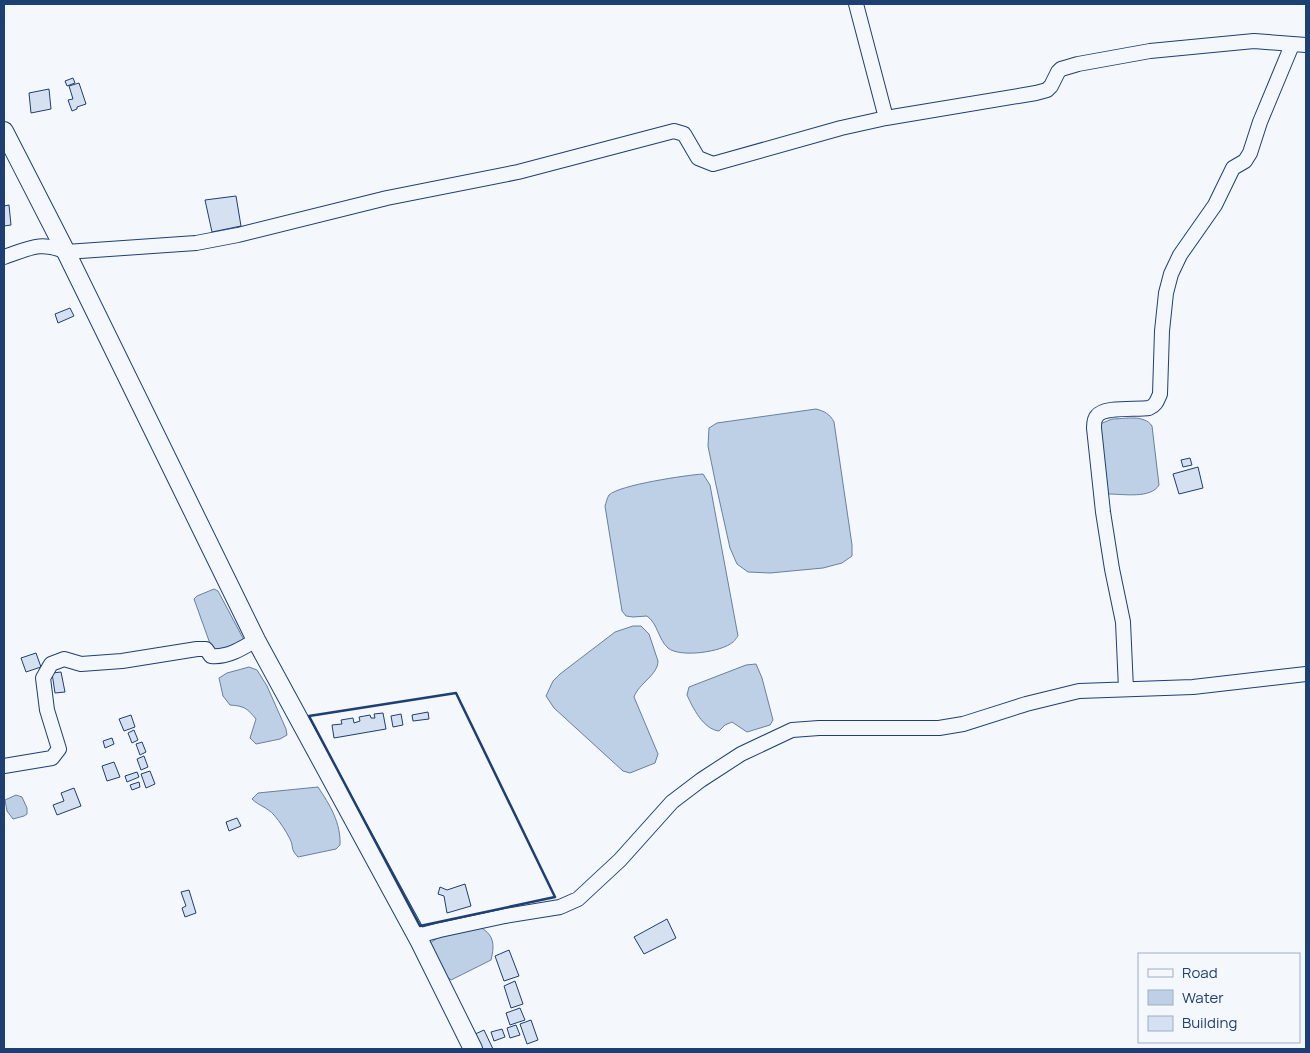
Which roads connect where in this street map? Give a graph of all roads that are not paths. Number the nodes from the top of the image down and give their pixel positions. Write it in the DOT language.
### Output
graph roads {
  1 [pos="856,4"];
  2 [pos="1299,45"];
  3 [pos="886,118"];
  4 [pos="4,131"];
  5 [pos="66,252"];
  6 [pos="4,257"];
  7 [pos="256,640"];
  8 [pos="1306,674"];
  9 [pos="1126,689"];
  10 [pos="4,766"];
  11 [pos="420,942"];
  12 [pos="473,1049"];
  1 -- 3 [label="street"];
  2 -- 3 [label="street"];
  2 -- 9 [label="street"];
  3 -- 5 [label="street"];
  4 -- 5 [label="main road"];
  5 -- 6 [label="street"];
  5 -- 7 [label="main road"];
  7 -- 10 [label="street"];
  7 -- 11 [label="main road"];
  8 -- 9 [label="street"];
  9 -- 11 [label="street"];
  11 -- 12 [label="main road"];
}
